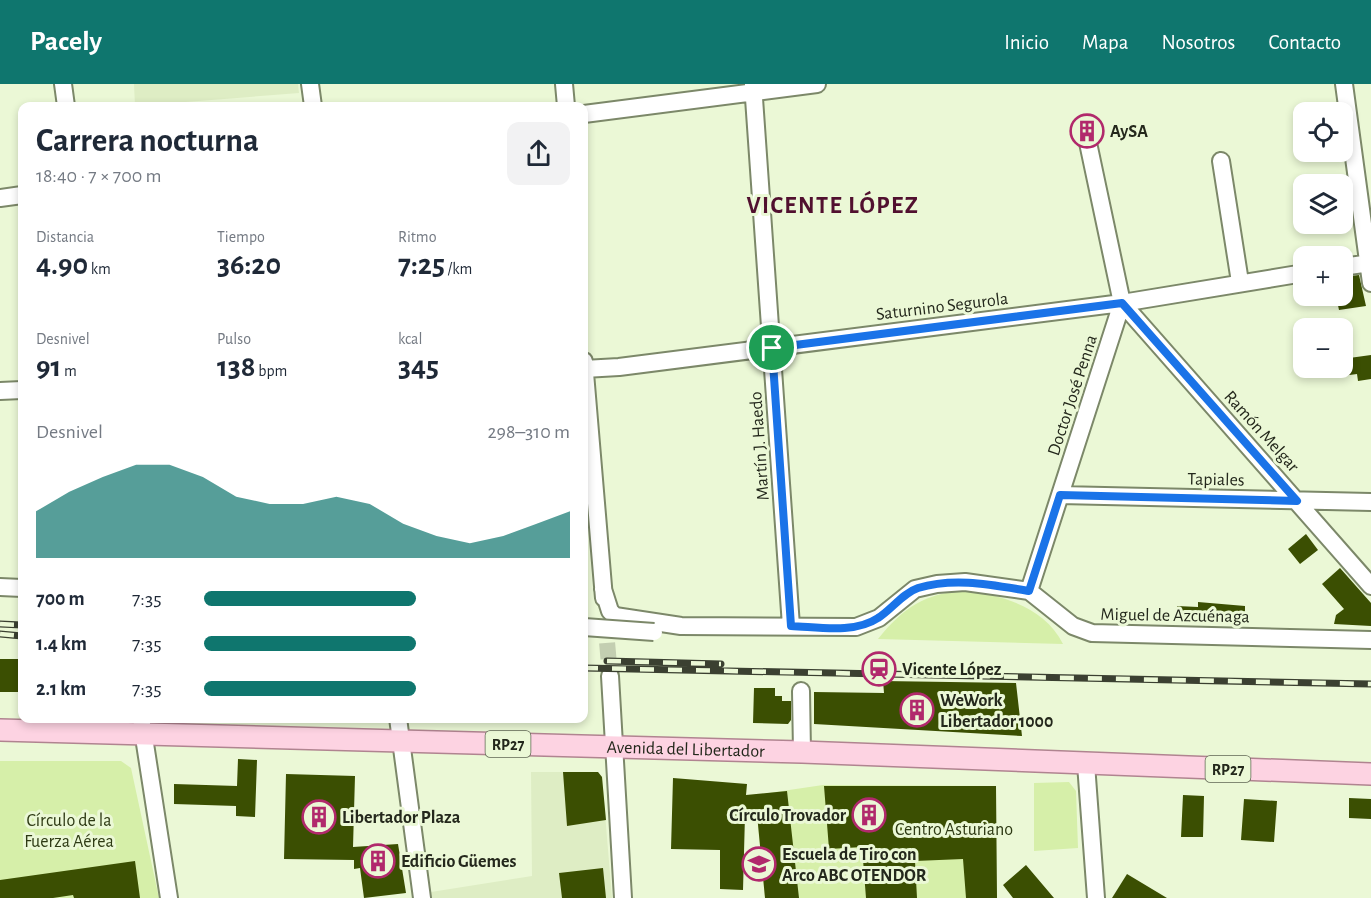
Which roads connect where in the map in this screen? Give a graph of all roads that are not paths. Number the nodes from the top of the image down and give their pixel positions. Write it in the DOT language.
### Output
graph roads {
  1 [pos="63,84"];
  2 [pos="310,84"];
  3 [pos="564,84"];
  4 [pos="817,84"];
  5 [pos="1344,84"];
  6 [pos="753,88"];
  7 [pos="65,102"];
  8 [pos="312,102"];
  9 [pos="566,102"];
  10 [pos="588,113"];
  11 [pos="1087,138"];
  12 [pos="1221,161"];
  13 [pos="18,196"];
  14 [pos="0,198"];
  15 [pos="1369,263"];
  16 [pos="1353,265"];
  17 [pos="1293,275"];
  18 [pos="1240,282"];
  19 [pos="1371,283"];
  20 [pos="1122,303"];
  21 [pos="772,348"];
  22 [pos="588,369"];
  23 [pos="18,390"];
  24 [pos="0,391"];
  25 [pos="588,415"];
  26 [pos="1060,495"];
  27 [pos="1297,501"];
  28 [pos="1371,502"];
  29 [pos="1371,586"];
  30 [pos="0,587"];
  31 [pos="18,588"];
  32 [pos="603,589"];
  33 [pos="1029,591"];
  34 [pos="605,620"];
  35 [pos="681,626"];
  36 [pos="791,626"];
  37 [pos="588,627"];
  38 [pos="1371,640"];
  39 [pos="610,676"];
  40 [pos="801,692"];
  41 [pos="399,723"];
  42 [pos="142,726"];
  43 [pos="0,730"];
  44 [pos="401,740"];
  45 [pos="616,748"];
  46 [pos="802,752"];
  47 [pos="1086,764"];
  48 [pos="1371,774"];
  49 [pos="169,898"];
  50 [pos="422,898"];
  51 [pos="622,898"];
  52 [pos="1096,898"];
  1 -- 7 [label="street"];
  2 -- 8 [label="street"];
  3 -- 9 [label="street"];
  4 -- 6 [label="street"];
  5 -- 15 [label="street"];
  6 -- 10 [label="street"];
  6 -- 21 [label="street, Martín J. Haedo"];
  11 -- 20 [label="street, Doctor José Penna"];
  12 -- 18 [label="street"];
  13 -- 14 [label="street"];
  15 -- 16 [label="street"];
  15 -- 19 [label="street"];
  17 -- 18 [label="street, Saturnino Segurola"];
  18 -- 20 [label="street, Saturnino Segurola"];
  20 -- 21 [label="street, Saturnino Segurola"];
  20 -- 26 [label="street, Doctor José Penna"];
  20 -- 27 [label="street, Ramón Melgar"];
  21 -- 22 [label="street, Saturnino Segurola"];
  21 -- 36 [label="street, Martín J. Haedo"];
  23 -- 24 [label="street"];
  25 -- 32 [label="street"];
  26 -- 27 [label="street, Tapiales"];
  26 -- 33 [label="street, Doctor José Penna"];
  27 -- 28 [label="street, Tapiales"];
  27 -- 29 [label="street, Ramón Melgar"];
  30 -- 31 [label="street"];
  32 -- 34 [label="street"];
  32 -- 35 [label="street, Miguel de Azcuénaga"];
  33 -- 36 [label="street, Miguel de Azcuénaga"];
  33 -- 38 [label="street, Miguel de Azcuénaga"];
  35 -- 36 [label="street, Miguel de Azcuénaga"];
  35 -- 37 [label="street, Miguel de Azcuénaga, bridge"];
  39 -- 45 [label="street"];
  40 -- 46 [label="street"];
  41 -- 44 [label="street"];
  42 -- 43 [label="main road, Avenida del Libertador / RP27"];
  42 -- 44 [label="main road, Avenida del Libertador / RP27"];
  42 -- 49 [label="street"];
  44 -- 45 [label="main road, Avenida del Libertador / RP27"];
  44 -- 50 [label="street"];
  45 -- 46 [label="main road, Avenida del Libertador / RP27"];
  45 -- 51 [label="street"];
  46 -- 47 [label="main road, Avenida del Libertador / RP27"];
  47 -- 48 [label="main road, Avenida del Libertador / RP27"];
  47 -- 52 [label="street"];
}
